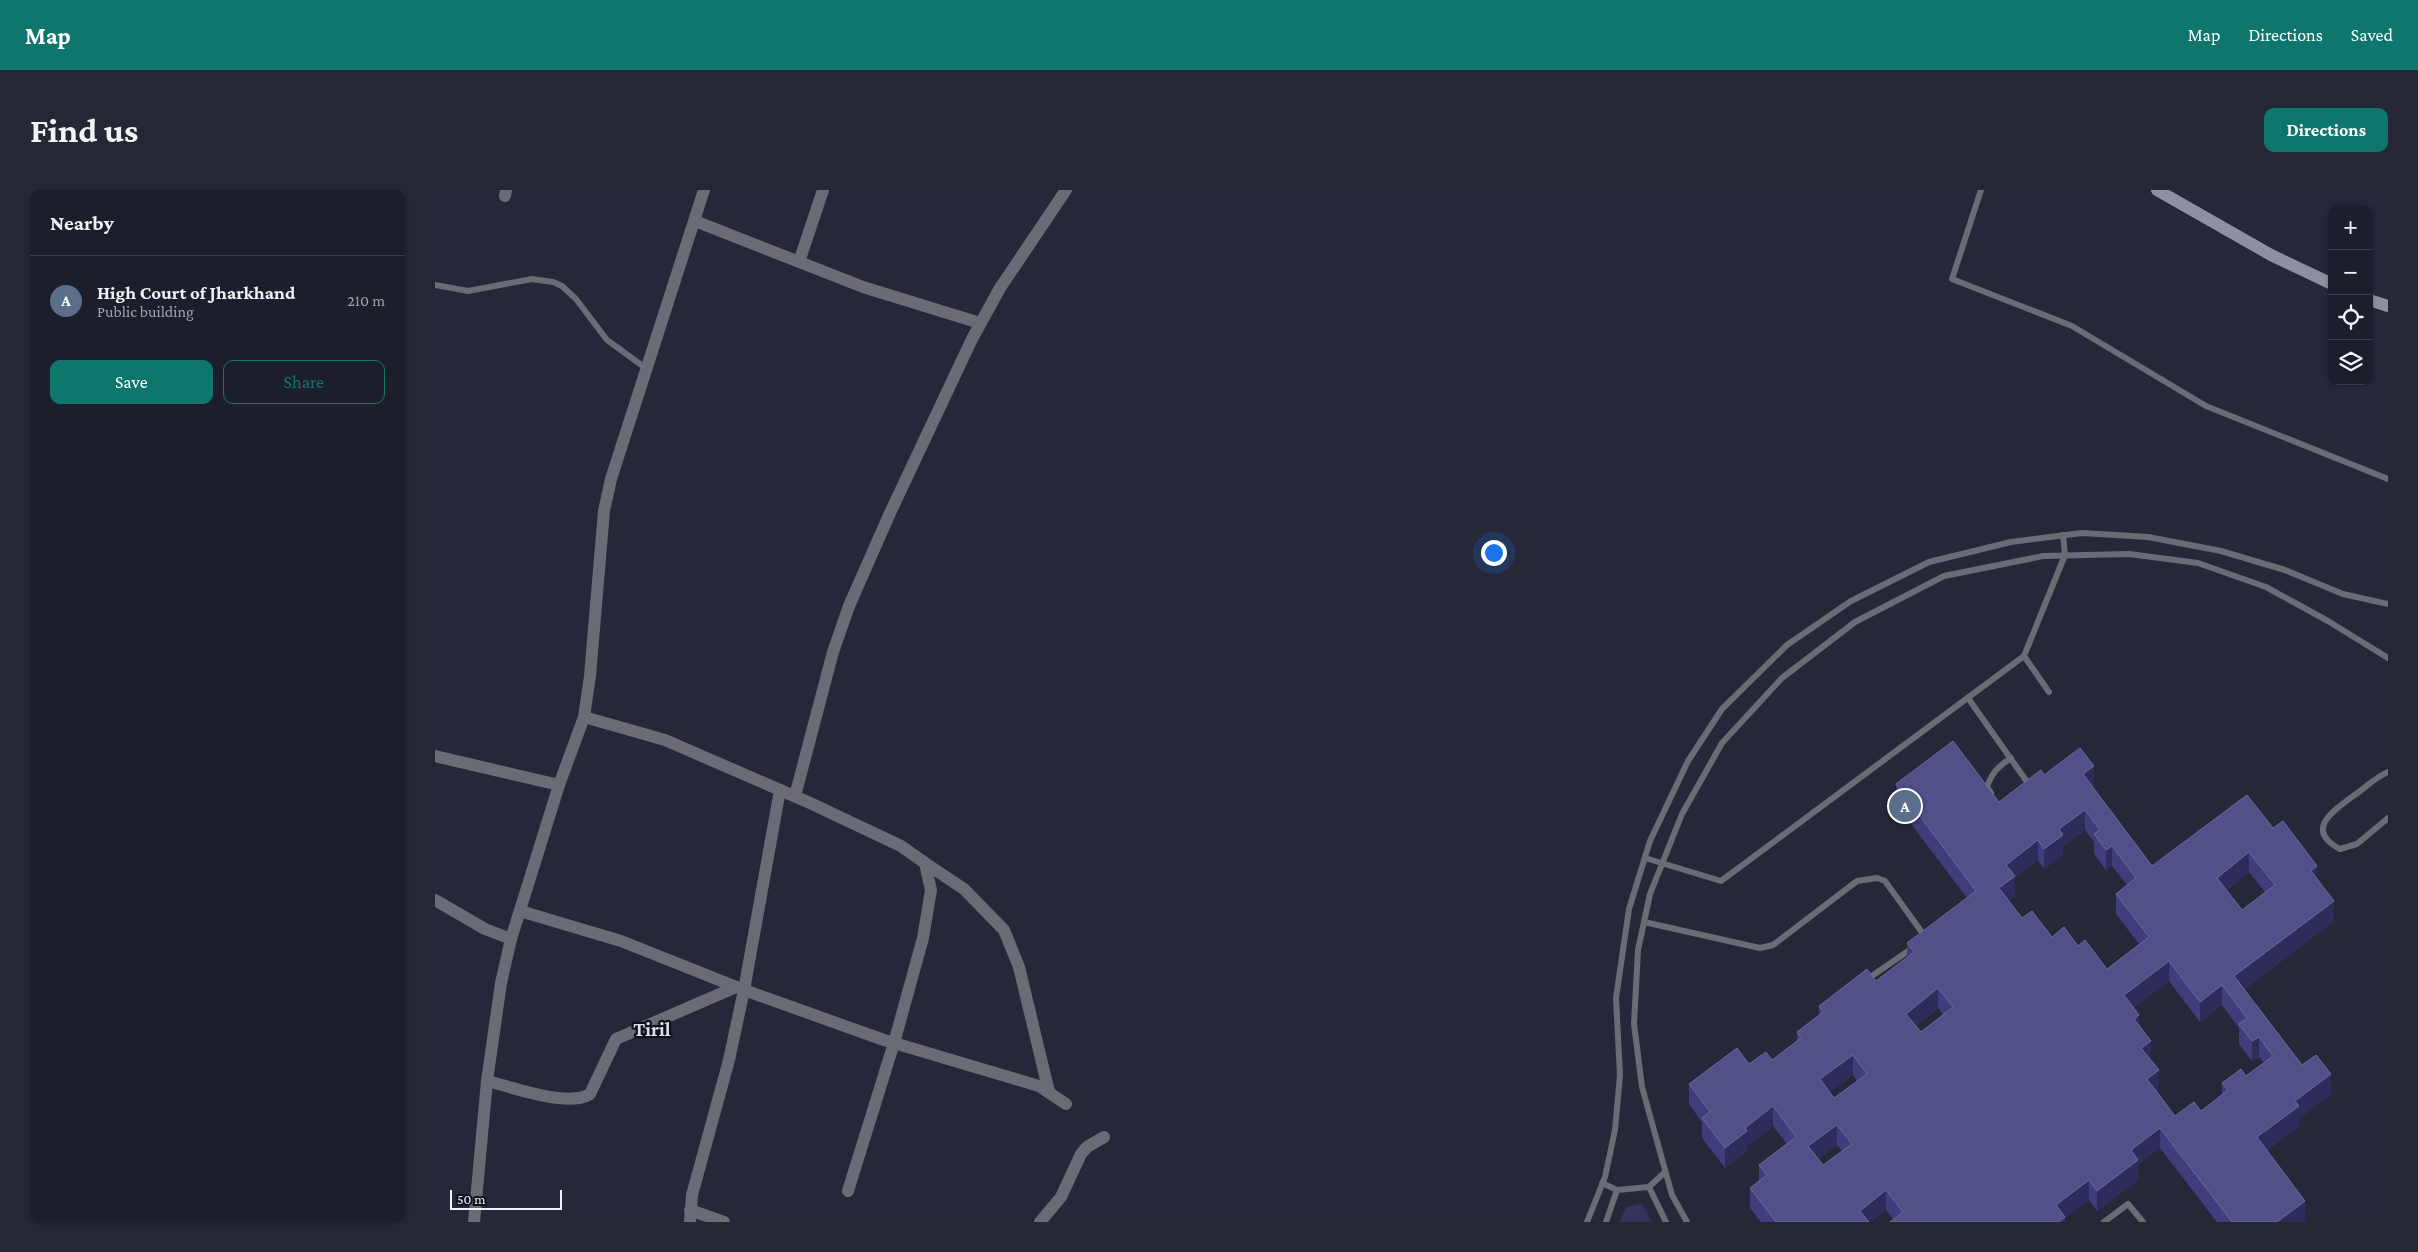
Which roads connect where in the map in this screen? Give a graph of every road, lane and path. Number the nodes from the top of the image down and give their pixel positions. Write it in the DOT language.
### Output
graph roads {
  1 [pos="704,190"];
  2 [pos="823,190"];
  3 [pos="1066,190"];
  4 [pos="1981,190"];
  5 [pos="2157,190"];
  6 [pos="695,221"];
  7 [pos="799,262"];
  8 [pos="2328,282"];
  9 [pos="435,285"];
  10 [pos="2373,301"];
  11 [pos="2388,306"];
  12 [pos="981,323"];
  13 [pos="647,369"];
  14 [pos="2388,478"];
  15 [pos="2063,535"];
  16 [pos="2065,555"];
  17 [pos="2388,604"];
  18 [pos="2387,654"];
  19 [pos="2024,656"];
  20 [pos="2049,692"];
  21 [pos="1968,698"];
  22 [pos="584,717"];
  23 [pos="435,756"];
  24 [pos="2011,758"];
  25 [pos="2388,772"];
  26 [pos="559,785"];
  27 [pos="780,790"];
  28 [pos="2023,790"];
  29 [pos="795,796"];
  30 [pos="1996,800"];
  31 [pos="2388,818"];
  32 [pos="1645,858"];
  33 [pos="925,863"];
  34 [pos="1662,863"];
  35 [pos="435,900"];
  36 [pos="520,911"];
  37 [pos="1644,922"];
  38 [pos="511,939"];
  39 [pos="1861,984"];
  40 [pos="740,988"];
  41 [pos="894,1043"];
  42 [pos="487,1081"];
  43 [pos="1049,1092"];
  44 [pos="1065,1104"];
  45 [pos="1104,1137"];
  46 [pos="1665,1172"];
  47 [pos="1603,1183"];
  48 [pos="1649,1187"];
  49 [pos="1617,1190"];
  50 [pos="848,1191"];
  51 [pos="690,1216"];
  52 [pos="474,1222"];
  53 [pos="724,1222"];
  54 [pos="1040,1222"];
  55 [pos="1587,1222"];
  56 [pos="1606,1222"];
  57 [pos="1666,1222"];
  58 [pos="1687,1222"];
  59 [pos="2104,1222"];
  60 [pos="2143,1222"];
  1 -- 6 [label="street"];
  2 -- 7 [label="street"];
  3 -- 12 [label="street"];
  4 -- 14 [label="lane"];
  5 -- 8 [label="main road"];
  6 -- 7 [label="street"];
  6 -- 13 [label="street"];
  7 -- 12 [label="street"];
  9 -- 13 [label="lane"];
  10 -- 11 [label="main road"];
  12 -- 29 [label="street"];
  13 -- 22 [label="street"];
  15 -- 16 [label="lane"];
  15 -- 17 [label="lane"];
  15 -- 32 [label="lane"];
  16 -- 18 [label="lane"];
  16 -- 19 [label="lane"];
  16 -- 34 [label="lane"];
  19 -- 20 [label="lane"];
  19 -- 21 [label="lane"];
  21 -- 24 [label="lane"];
  21 -- 34 [label="lane"];
  22 -- 26 [label="street"];
  22 -- 27 [label="street"];
  23 -- 26 [label="street"];
  24 -- 28 [label="lane"];
  24 -- 30 [label="lane"];
  25 -- 31 [label="lane"];
  26 -- 36 [label="street"];
  27 -- 29 [label="street"];
  27 -- 40 [label="street"];
  29 -- 33 [label="street"];
  32 -- 34 [label="lane"];
  32 -- 47 [label="lane"];
  33 -- 41 [label="street"];
  33 -- 43 [label="street"];
  34 -- 37 [label="lane"];
  35 -- 38 [label="street"];
  36 -- 38 [label="street"];
  36 -- 40 [label="street"];
  37 -- 39 [label="lane"];
  37 -- 46 [label="lane"];
  38 -- 42 [label="street"];
  40 -- 41 [label="street"];
  40 -- 42 [label="street"];
  40 -- 51 [label="street"];
  41 -- 43 [label="street"];
  41 -- 50 [label="street"];
  42 -- 52 [label="street"];
  43 -- 44 [label="street"];
  45 -- 54 [label="street"];
  46 -- 48 [label="lane"];
  46 -- 58 [label="lane"];
  47 -- 49 [label="lane"];
  47 -- 55 [label="lane"];
  48 -- 49 [label="lane"];
  48 -- 57 [label="lane"];
  49 -- 56 [label="lane"];
  51 -- 53 [label="street"];
  59 -- 60 [label="lane"];
}
